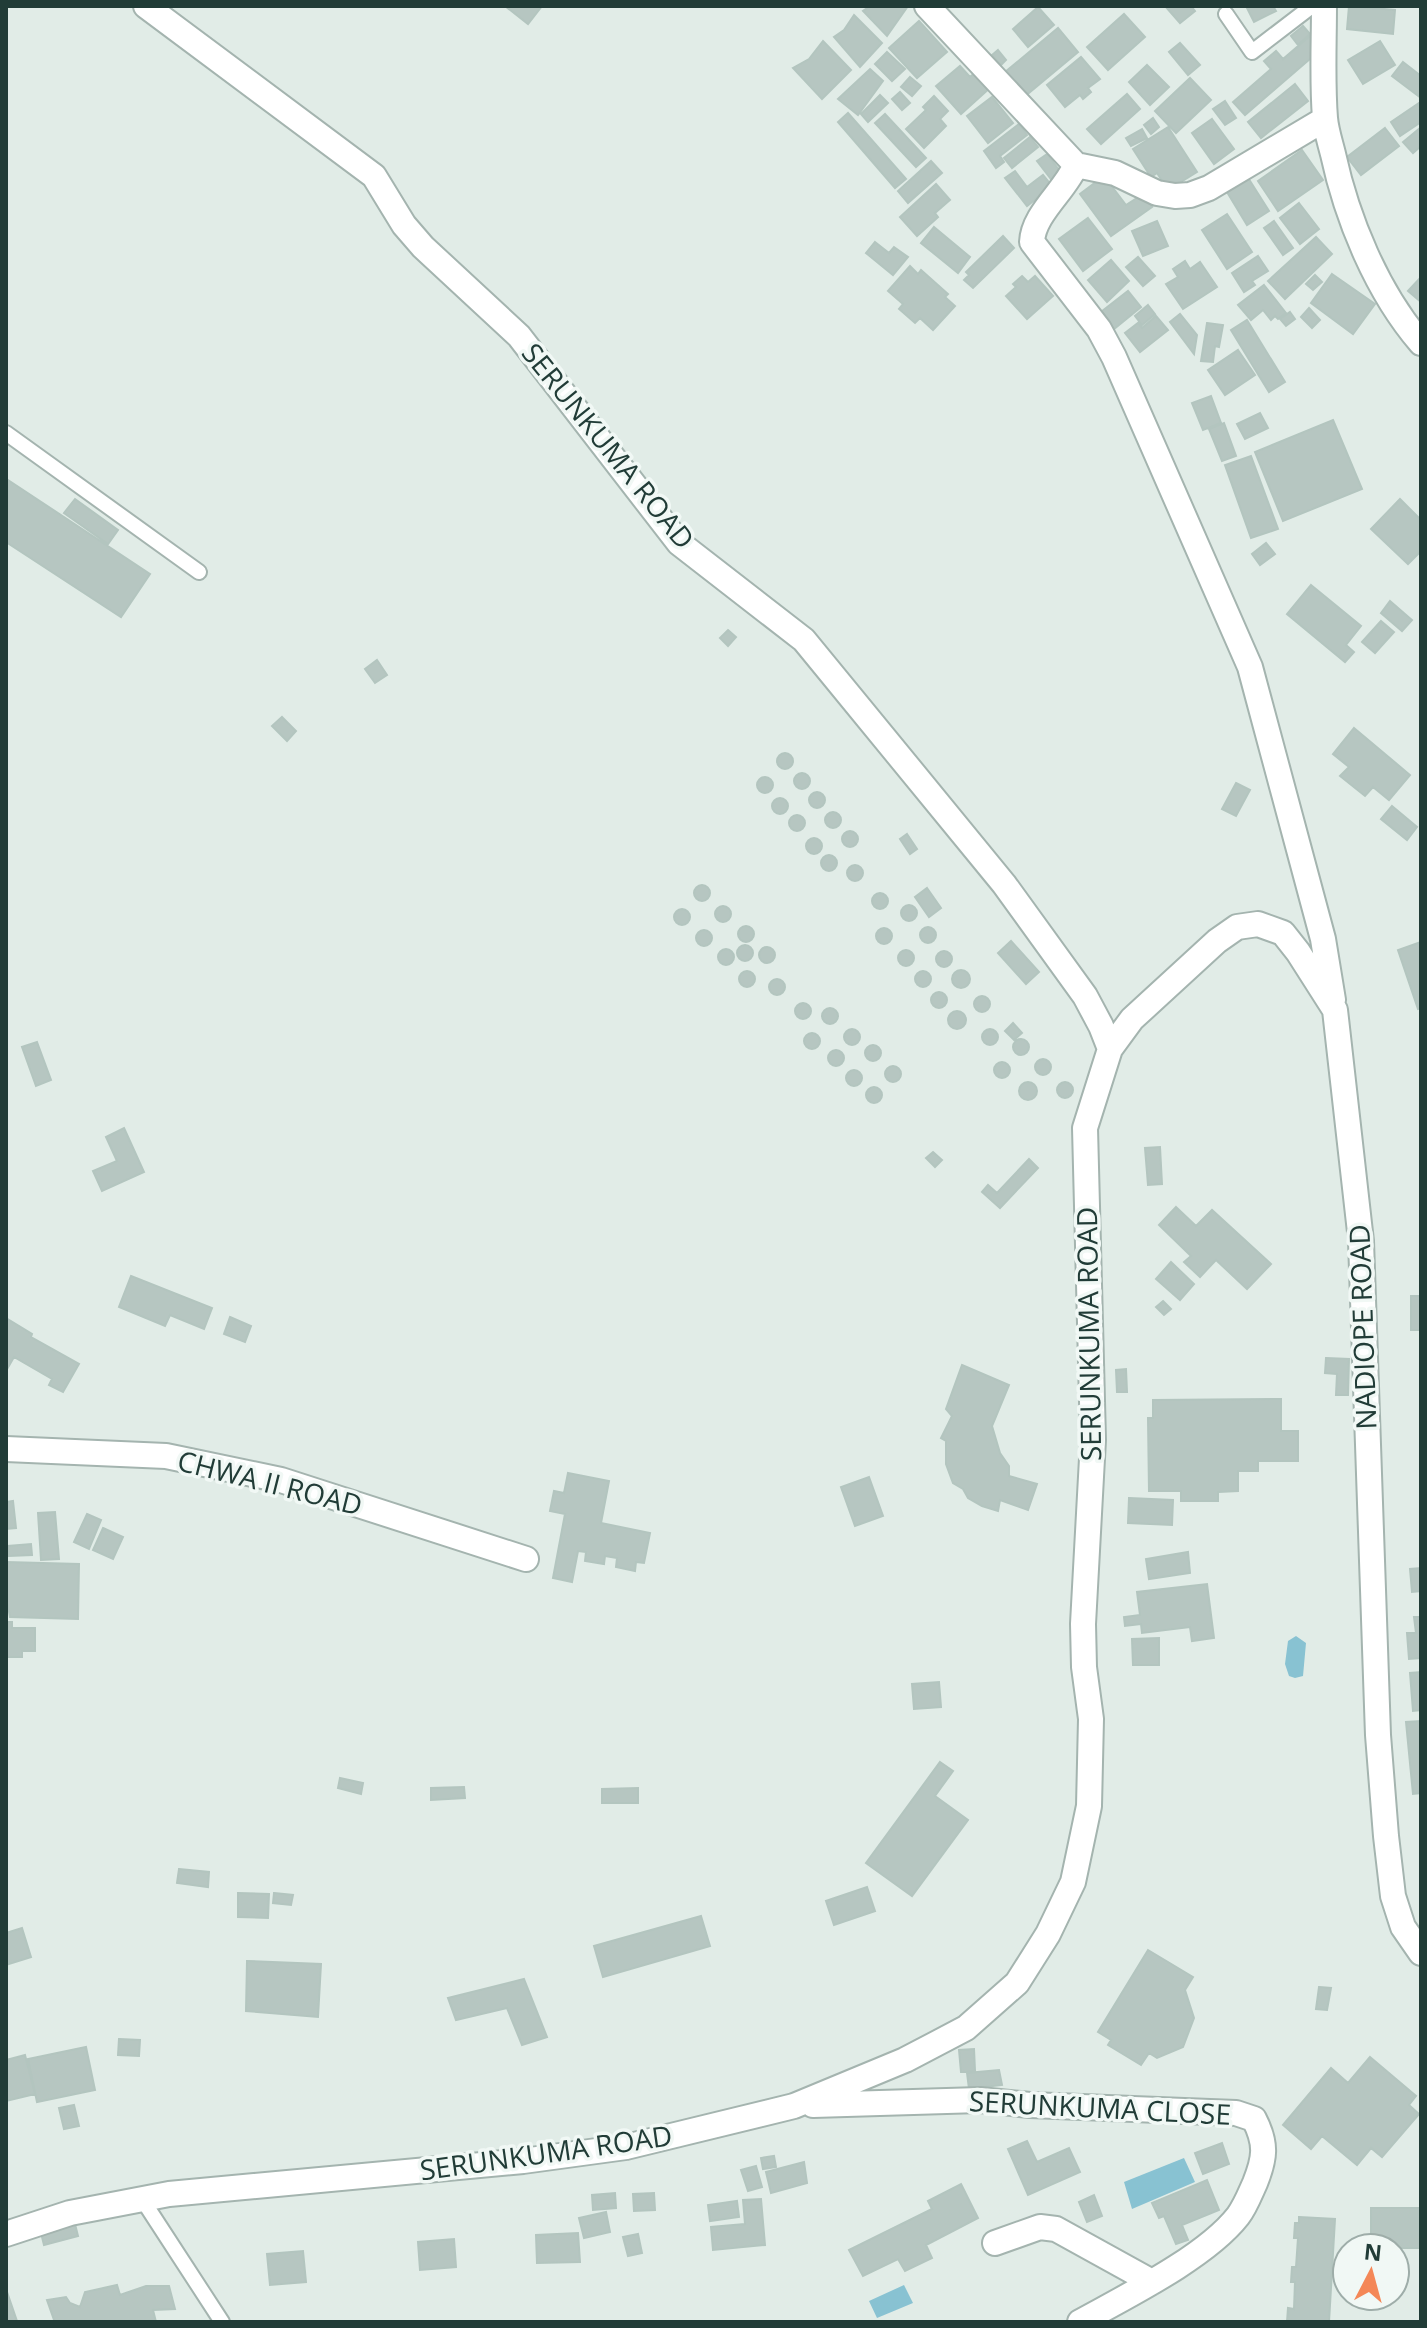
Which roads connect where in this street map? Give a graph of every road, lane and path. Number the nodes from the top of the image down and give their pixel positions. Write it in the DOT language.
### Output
graph roads {
  1 [pos="146,6"];
  2 [pos="927,6"];
  3 [pos="1312,6"];
  4 [pos="1324,6"];
  5 [pos="1226,14"];
  6 [pos="1325,119"];
  7 [pos="1076,165"];
  8 [pos="1421,343"];
  9 [pos="6,433"];
  10 [pos="199,572"];
  11 [pos="1335,1010"];
  12 [pos="1110,1049"];
  13 [pos="6,1449"];
  14 [pos="526,1559"];
  15 [pos="1421,1953"];
  16 [pos="794,2106"];
  17 [pos="142,2199"];
  18 [pos="6,2234"];
  19 [pos="995,2243"];
  20 [pos="1152,2282"];
  21 [pos="222,2322"];
  22 [pos="1080,2322"];
  1 -- 12 [label="street, SERUNKUMA ROAD"];
  2 -- 7 [label="street"];
  3 -- 5 [label="lane"];
  4 -- 6 [label="street"];
  6 -- 7 [label="street"];
  6 -- 8 [label="street"];
  7 -- 11 [label="street"];
  9 -- 10 [label="lane"];
  11 -- 12 [label="street, NADIOPE ROAD"];
  11 -- 15 [label="street, NADIOPE ROAD"];
  12 -- 16 [label="street, SERUNKUMA ROAD"];
  13 -- 14 [label="street, CHWA II ROAD"];
  16 -- 17 [label="street, SERUNKUMA ROAD"];
  16 -- 20 [label="street, SERUNKUMA CLOSE"];
  17 -- 18 [label="street, SERUNKUMA ROAD"];
  17 -- 21 [label="lane"];
  19 -- 20 [label="street"];
  20 -- 22 [label="street, SERUNKUMA CLOSE"];
}
